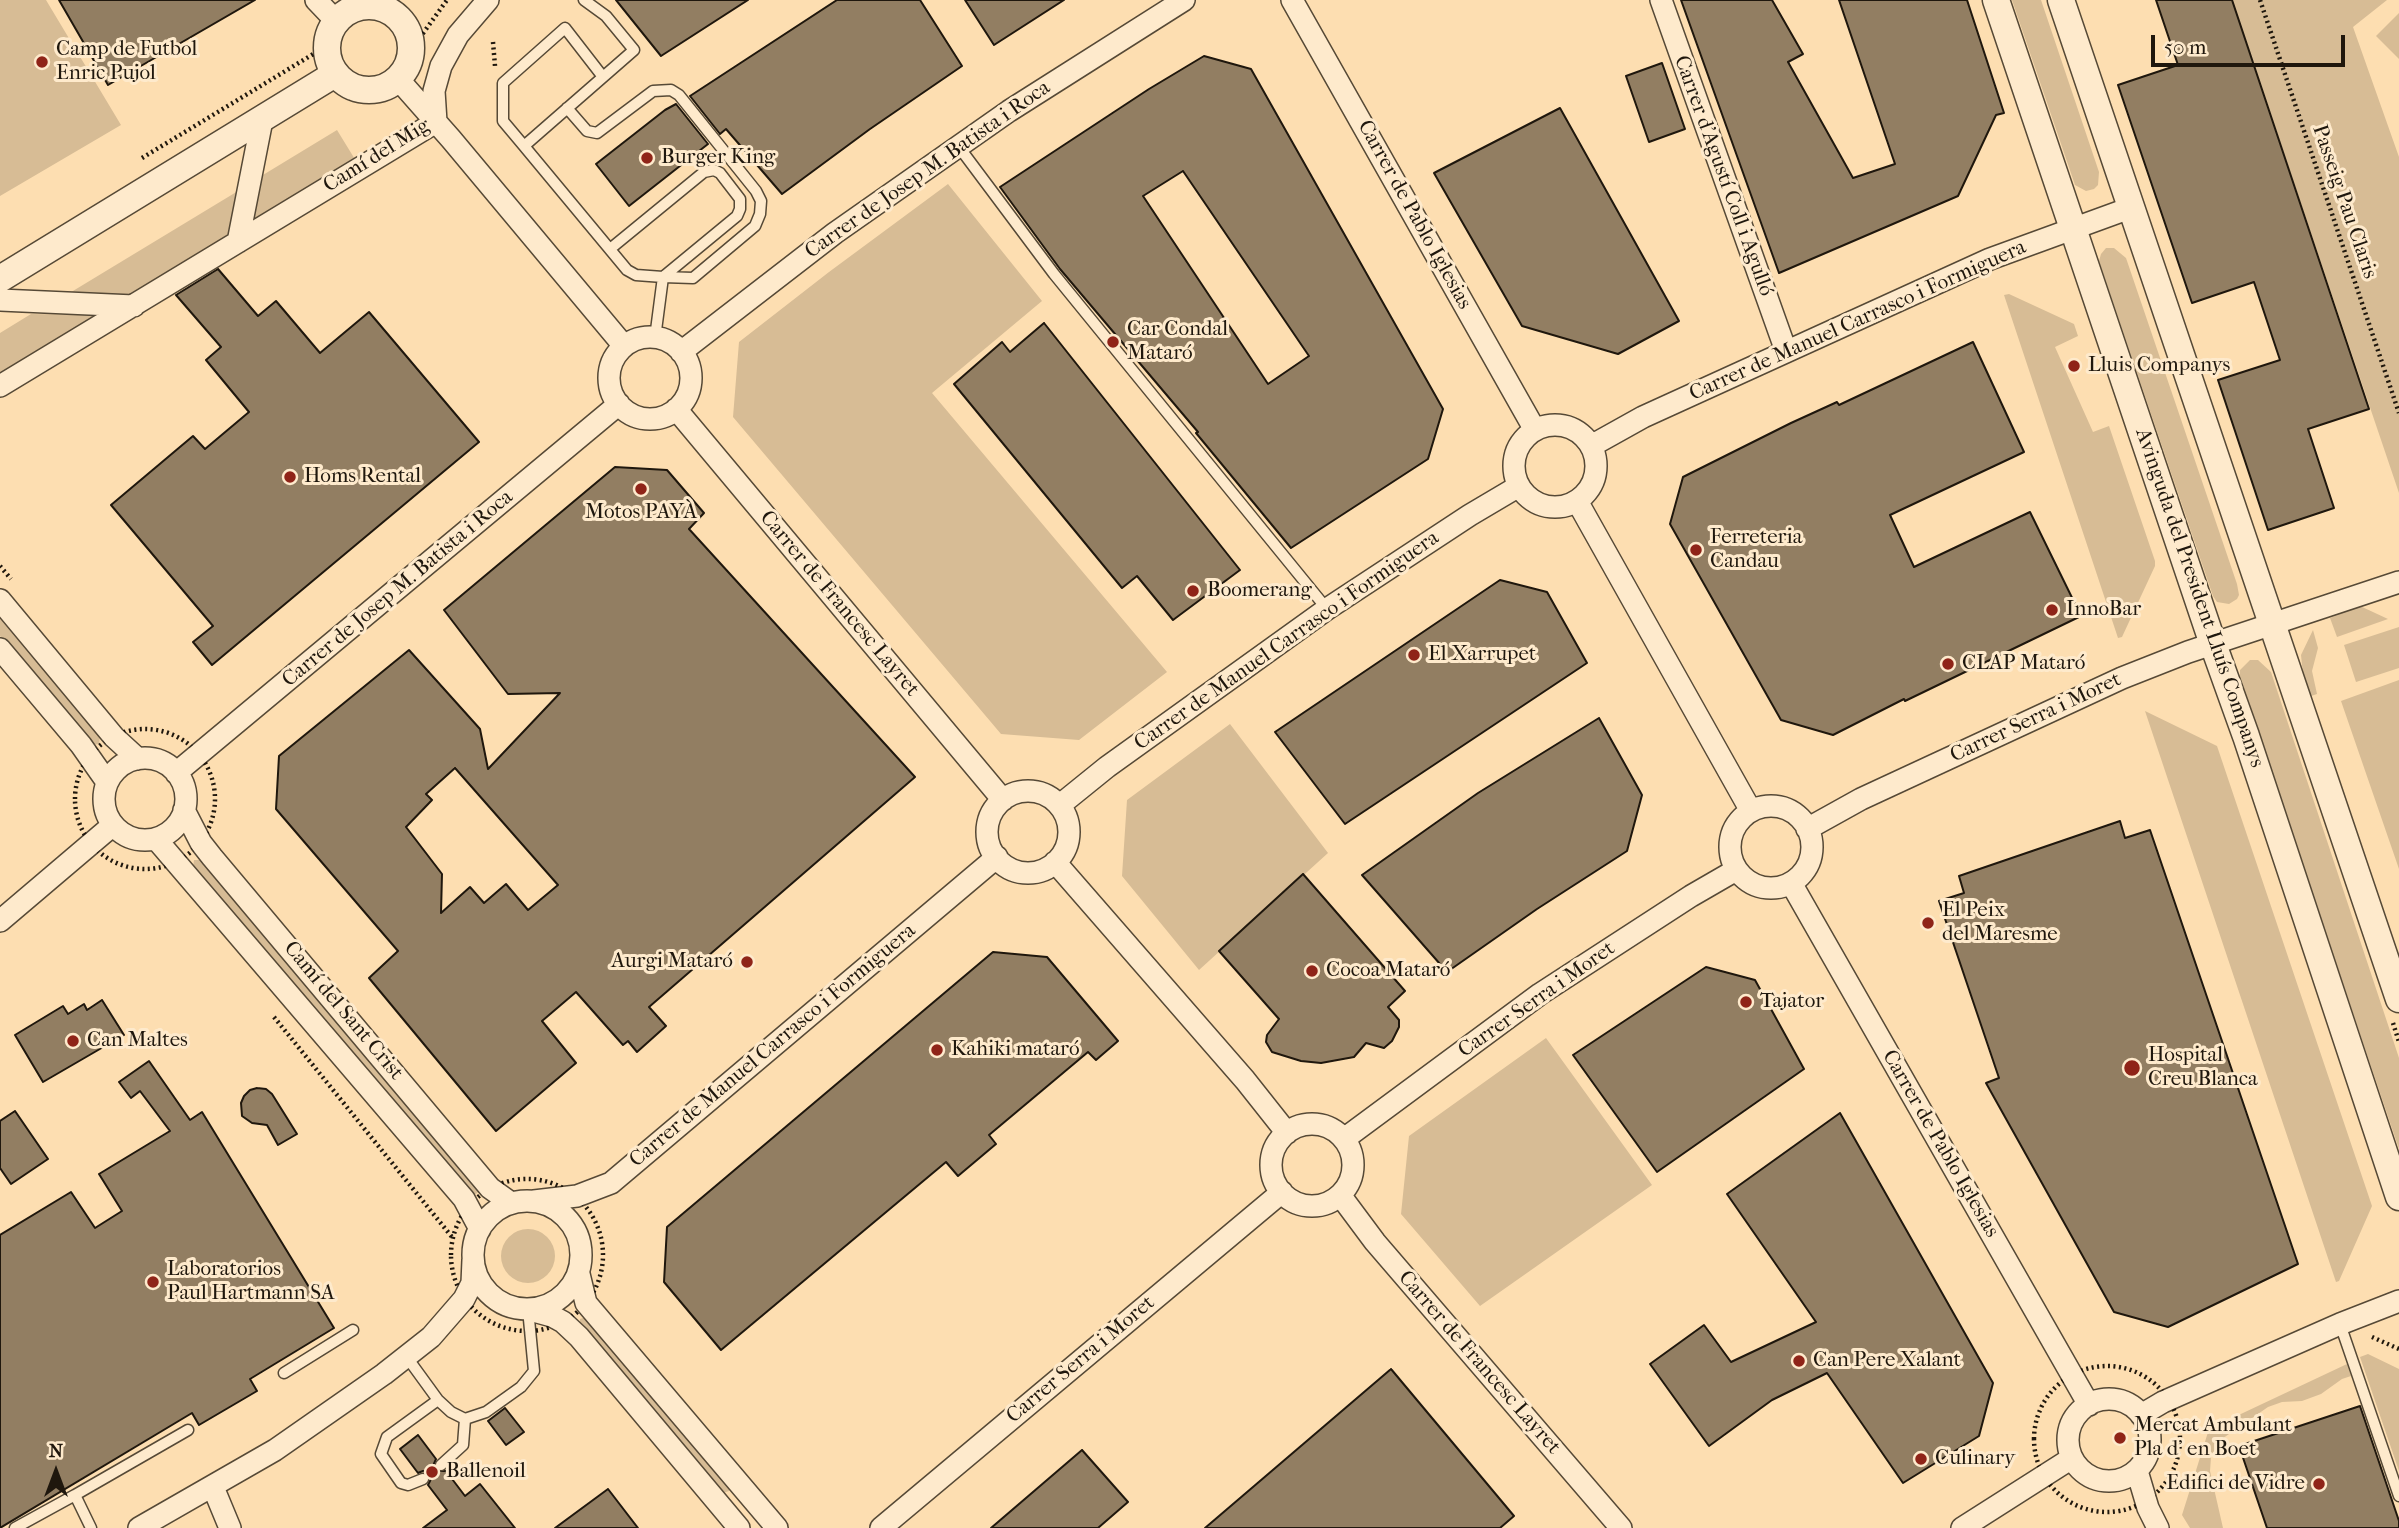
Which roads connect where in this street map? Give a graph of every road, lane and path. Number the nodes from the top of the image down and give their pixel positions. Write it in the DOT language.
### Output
graph roads {
  1 [pos="316,0"];
  2 [pos="488,0"];
  3 [pos="584,0"];
  4 [pos="1184,0"];
  5 [pos="1292,0"];
  6 [pos="1661,0"];
  7 [pos="1996,0"];
  8 [pos="2061,0"];
  9 [pos="2260,0"];
  10 [pos="397,6"];
  11 [pos="335,20"];
  12 [pos="494,42"];
  13 [pos="495,70"];
  14 [pos="335,74"];
  15 [pos="603,77"];
  16 [pos="398,79"];
  17 [pos="567,108"];
  18 [pos="262,120"];
  19 [pos="436,122"];
  20 [pos="524,146"];
  21 [pos="959,147"];
  22 [pos="138,161"];
  23 [pos="2130,208"];
  24 [pos="2073,228"];
  25 [pos="238,242"];
  26 [pos="610,249"];
  27 [pos="663,277"];
  28 [pos="0,279"];
  29 [pos="0,300"];
  30 [pos="136,306"];
  31 [pos="655,338"];
  32 [pos="624,346"];
  33 [pos="1786,351"];
  34 [pos="681,352"];
  35 [pos="0,386"];
  36 [pos="619,404"];
  37 [pos="676,409"];
  38 [pos="2399,414"];
  39 [pos="1535,430"];
  40 [pos="1591,446"];
  41 [pos="1520,486"];
  42 [pos="1577,501"];
  43 [pos="2399,582"];
  44 [pos="0,600"];
  45 [pos="1327,609"];
  46 [pos="2272,624"];
  47 [pos="2213,644"];
  48 [pos="0,649"];
  49 [pos="114,737"];
  50 [pos="200,755"];
  51 [pos="90,757"];
  52 [pos="138,759"];
  53 [pos="176,774"];
  54 [pos="107,782"];
  55 [pos="1003,800"];
  56 [pos="1060,805"];
  57 [pos="184,810"];
  58 [pos="1751,811"];
  59 [pos="113,825"];
  60 [pos="1807,829"];
  61 [pos="156,839"];
  62 [pos="201,842"];
  63 [pos="91,843"];
  64 [pos="997,857"];
  65 [pos="178,862"];
  66 [pos="1055,862"];
  67 [pos="155,869"];
  68 [pos="1736,870"];
  69 [pos="163,880"];
  70 [pos="1791,883"];
  71 [pos="0,921"];
  72 [pos="2399,999"];
  73 [pos="266,1007"];
  74 [pos="1287,1133"];
  75 [pos="1344,1139"];
  76 [pos="489,1188"];
  77 [pos="1282,1192"];
  78 [pos="1340,1195"];
  79 [pos="577,1196"];
  80 [pos="2399,1197"];
  81 [pos="534,1201"];
  82 [pos="511,1203"];
  83 [pos="468,1205"];
  84 [pos="480,1229"];
  85 [pos="452,1237"];
  86 [pos="473,1260"];
  87 [pos="579,1273"];
  88 [pos="464,1298"];
  89 [pos="2399,1301"];
  90 [pos="586,1303"];
  91 [pos="528,1309"];
  92 [pos="564,1322"];
  93 [pos="2340,1324"];
  94 [pos="353,1330"];
  95 [pos="2365,1334"];
  96 [pos="2399,1349"];
  97 [pos="406,1356"];
  98 [pos="284,1373"];
  99 [pos="2062,1381"];
  100 [pos="438,1400"];
  101 [pos="2089,1405"];
  102 [pos="2141,1415"];
  103 [pos="465,1419"];
  104 [pos="188,1430"];
  105 [pos="2072,1458"];
  106 [pos="441,1465"];
  107 [pos="2137,1471"];
  108 [pos="423,1479"];
  109 [pos="213,1487"];
  110 [pos="75,1495"];
  111 [pos="2399,1496"];
  112 [pos="15,1528"];
  113 [pos="90,1528"];
  114 [pos="139,1528"];
  115 [pos="230,1528"];
  116 [pos="739,1528"];
  117 [pos="776,1528"];
  118 [pos="881,1528"];
  119 [pos="1621,1528"];
  120 [pos="1962,1528"];
  121 [pos="2158,1528"];
  1 -- 11 [label="street"];
  2 -- 19 [label="street, Camí del Mig"];
  3 -- 15 [label="lane"];
  4 -- 21 [label="street, Carrer de Josep M. Batista i Roca"];
  5 -- 39 [label="street, Carrer de Pablo Iglesias"];
  6 -- 33 [label="street, Carrer d'Agustí Coll i Agulló"];
  7 -- 24 [label="street, Avinguda del President Lluís Companys"];
  8 -- 23 [label="street"];
  9 -- 38 [label="path, Passeig Pau Claris"];
  10 -- 11 [label="street"];
  10 -- 11 [label="path"];
  10 -- 16 [label="street"];
  11 -- 14 [label="street"];
  11 -- 22 [label="path"];
  12 -- 13 [label="path"];
  14 -- 16 [label="street"];
  14 -- 18 [label="street"];
  15 -- 17 [label="lane"];
  15 -- 20 [label="lane"];
  16 -- 19 [label="street"];
  17 -- 20 [label="lane"];
  17 -- 27 [label="lane"];
  18 -- 25 [label="street"];
  18 -- 28 [label="street"];
  19 -- 25 [label="street, Camí del Mig"];
  19 -- 32 [label="street"];
  20 -- 26 [label="lane"];
  21 -- 34 [label="street, Carrer de Josep M. Batista i Roca"];
  21 -- 45 [label="lane"];
  23 -- 24 [label="street, Carrer de Manuel Carrasco i Formiguera"];
  23 -- 46 [label="street"];
  24 -- 33 [label="street, Carrer de Manuel Carrasco i Formiguera"];
  24 -- 47 [label="street, Avinguda del President Lluís Companys"];
  25 -- 30 [label="street, Camí del Mig"];
  26 -- 27 [label="lane"];
  26 -- 27 [label="lane"];
  27 -- 31 [label="lane"];
  29 -- 30 [label="street"];
  30 -- 35 [label="street, Camí del Mig"];
  31 -- 32 [label="street"];
  31 -- 34 [label="street"];
  32 -- 36 [label="street"];
  33 -- 40 [label="street, Carrer de Manuel Carrasco i Formiguera"];
  34 -- 37 [label="street"];
  36 -- 37 [label="street"];
  36 -- 50 [label="street, Carrer de Josep M. Batista i Roca"];
  37 -- 55 [label="street, Carrer de Francesc Layret"];
  39 -- 40 [label="street"];
  39 -- 41 [label="street"];
  40 -- 42 [label="street"];
  41 -- 42 [label="street"];
  41 -- 45 [label="street, Carrer de Manuel Carrasco i Formiguera"];
  42 -- 58 [label="street"];
  43 -- 46 [label="street, Carrer Serra i Moret"];
  44 -- 49 [label="street"];
  45 -- 56 [label="street, Carrer de Manuel Carrasco i Formiguera"];
  46 -- 47 [label="street, Carrer Serra i Moret"];
  46 -- 72 [label="street"];
  47 -- 60 [label="street, Carrer Serra i Moret"];
  47 -- 80 [label="street, Avinguda del President Lluís Companys"];
  48 -- 51 [label="street"];
  49 -- 50 [label="path"];
  49 -- 51 [label="path"];
  49 -- 52 [label="street"];
  50 -- 53 [label="street, Carrer de Josep M. Batista i Roca"];
  50 -- 62 [label="path"];
  51 -- 54 [label="street"];
  51 -- 63 [label="path"];
  52 -- 53 [label="street"];
  52 -- 54 [label="street"];
  53 -- 57 [label="street"];
  54 -- 59 [label="street"];
  55 -- 56 [label="street"];
  55 -- 64 [label="street"];
  56 -- 66 [label="street"];
  57 -- 61 [label="street"];
  57 -- 62 [label="street, Camí del Sant Crist"];
  58 -- 60 [label="street"];
  58 -- 68 [label="street"];
  59 -- 61 [label="street"];
  59 -- 63 [label="street"];
  60 -- 70 [label="street"];
  61 -- 65 [label="street, Camí del Sant Crist"];
  62 -- 65 [label="path"];
  62 -- 76 [label="street, Camí del Sant Crist"];
  63 -- 67 [label="path"];
  63 -- 71 [label="street"];
  64 -- 66 [label="street"];
  64 -- 79 [label="street, Carrer de Manuel Carrasco i Formiguera"];
  65 -- 67 [label="path"];
  65 -- 83 [label="street, Camí del Sant Crist"];
  66 -- 74 [label="street"];
  67 -- 69 [label="path"];
  68 -- 70 [label="street"];
  68 -- 75 [label="street, Carrer Serra i Moret"];
  70 -- 101 [label="street, Carrer de Pablo Iglesias"];
  73 -- 85 [label="path"];
  74 -- 75 [label="street"];
  74 -- 77 [label="street"];
  75 -- 78 [label="street"];
  76 -- 79 [label="path"];
  76 -- 82 [label="street, Camí del Sant Crist"];
  76 -- 83 [label="path"];
  77 -- 78 [label="street"];
  77 -- 118 [label="street, Carrer Serra i Moret"];
  78 -- 119 [label="street, Carrer de Francesc Layret"];
  79 -- 81 [label="street, Carrer de Manuel Carrasco i Formiguera"];
  79 -- 90 [label="path"];
  81 -- 82 [label="street"];
  81 -- 87 [label="street"];
  82 -- 84 [label="street"];
  83 -- 84 [label="street, Camí del Sant Crist"];
  83 -- 85 [label="path"];
  84 -- 86 [label="street"];
  85 -- 88 [label="path"];
  86 -- 88 [label="street"];
  86 -- 91 [label="street"];
  87 -- 90 [label="street"];
  87 -- 91 [label="street"];
  88 -- 92 [label="path"];
  88 -- 97 [label="street"];
  89 -- 93 [label="street"];
  90 -- 92 [label="path"];
  90 -- 117 [label="street"];
  91 -- 92 [label="street"];
  91 -- 103 [label="lane"];
  92 -- 116 [label="street"];
  93 -- 102 [label="street"];
  93 -- 111 [label="lane"];
  94 -- 98 [label="lane"];
  95 -- 96 [label="path"];
  97 -- 100 [label="lane"];
  97 -- 109 [label="street"];
  99 -- 99 [label="path"];
  100 -- 103 [label="lane"];
  100 -- 108 [label="lane"];
  101 -- 102 [label="street"];
  101 -- 105 [label="street"];
  102 -- 107 [label="street"];
  103 -- 106 [label="lane"];
  104 -- 110 [label="lane"];
  105 -- 107 [label="street"];
  105 -- 120 [label="street"];
  107 -- 121 [label="street"];
  109 -- 114 [label="street"];
  109 -- 115 [label="street"];
  110 -- 112 [label="lane"];
  110 -- 113 [label="lane"];
}
